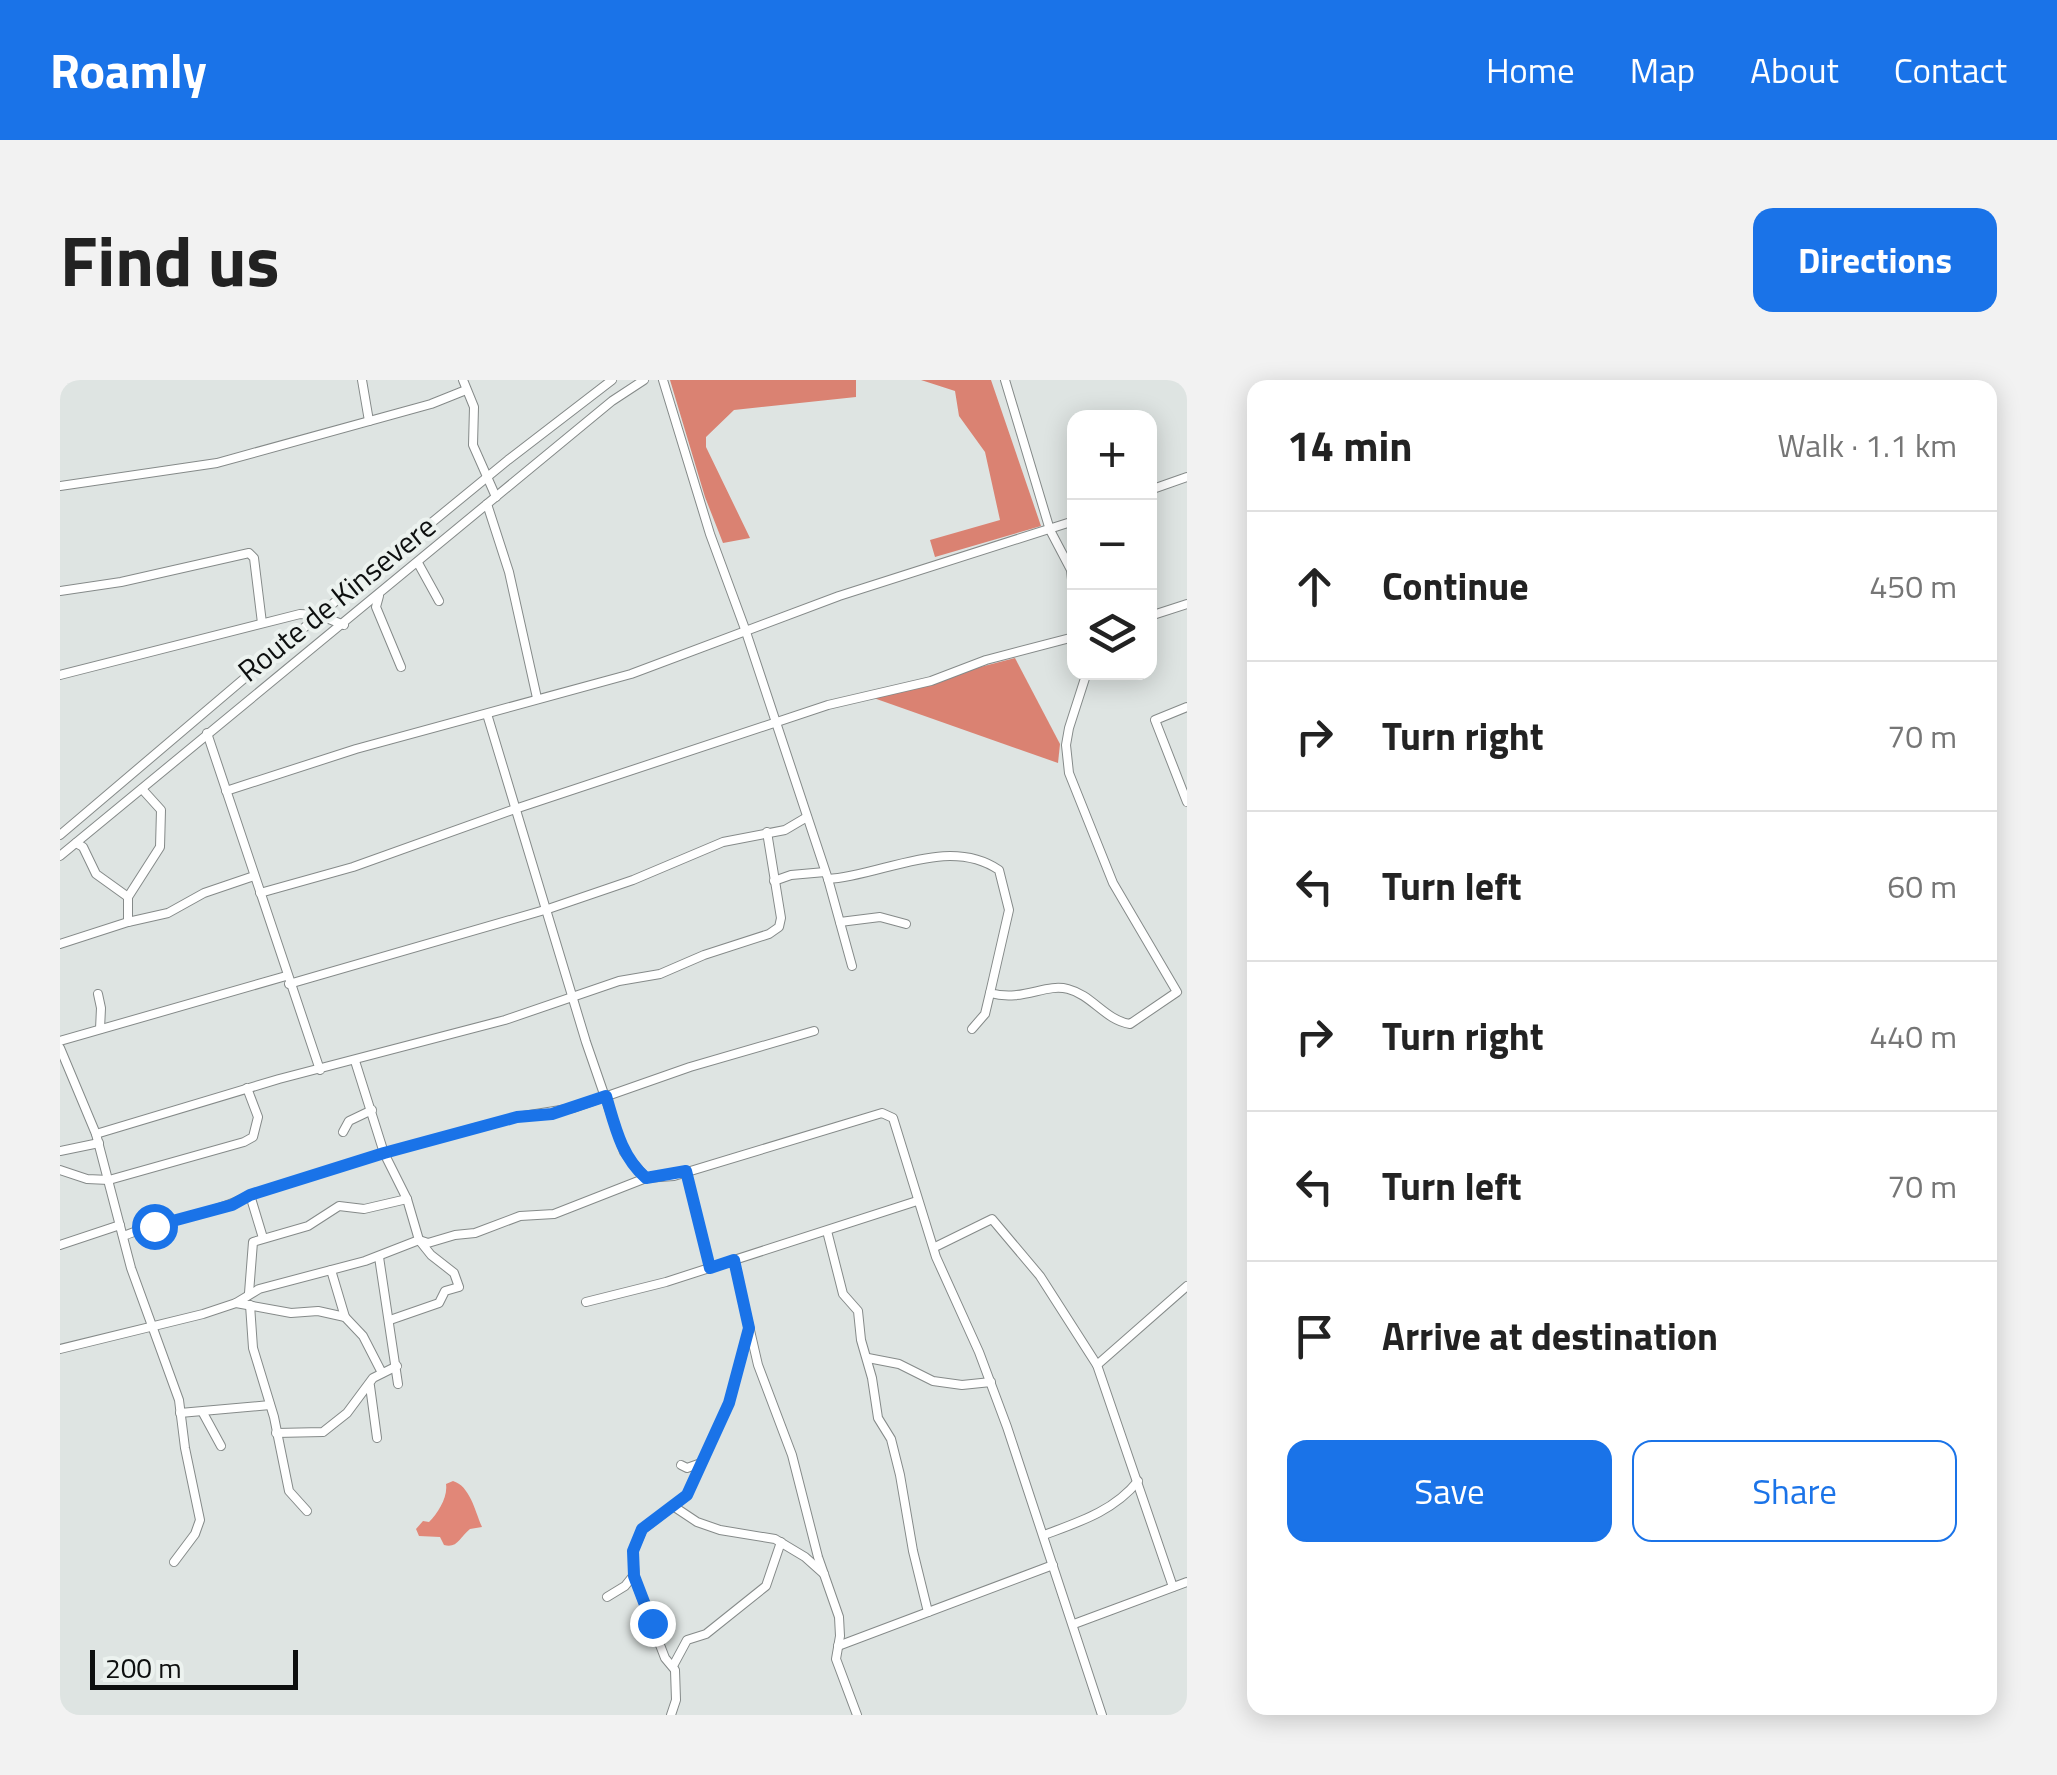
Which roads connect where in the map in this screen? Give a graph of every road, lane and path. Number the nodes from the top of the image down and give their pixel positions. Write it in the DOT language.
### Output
graph roads {
  1 [pos="362,380"];
  2 [pos="612,380"];
  3 [pos="644,380"];
  4 [pos="663,380"];
  5 [pos="1005,380"];
  6 [pos="464,385"];
  7 [pos="369,421"];
  8 [pos="1187,477"];
  9 [pos="487,480"];
  10 [pos="60,486"];
  11 [pos="1157,488"];
  12 [pos="496,498"];
  13 [pos="487,504"];
  14 [pos="1067,523"];
  15 [pos="1050,530"];
  16 [pos="418,563"];
  17 [pos="60,590"];
  18 [pos="1073,590"];
  19 [pos="379,596"];
  20 [pos="439,601"];
  21 [pos="1187,604"];
  22 [pos="1157,614"];
  23 [pos="318,615"];
  24 [pos="262,623"];
  25 [pos="344,625"];
  26 [pos="745,628"];
  27 [pos="1067,639"];
  28 [pos="400,667"];
  29 [pos="60,675"];
  30 [pos="1084,680"];
  31 [pos="538,698"];
  32 [pos="1187,707"];
  33 [pos="487,714"];
  34 [pos="775,723"];
  35 [pos="207,733"];
  36 [pos="142,789"];
  37 [pos="226,791"];
  38 [pos="1187,802"];
  39 [pos="515,809"];
  40 [pos="807,818"];
  41 [pos="767,832"];
  42 [pos="60,834"];
  43 [pos="76,843"];
  44 [pos="60,856"];
  45 [pos="827,875"];
  46 [pos="254,876"];
  47 [pos="774,881"];
  48 [pos="260,893"];
  49 [pos="128,897"];
  50 [pos="548,909"];
  51 [pos="128,922"];
  52 [pos="840,922"];
  53 [pos="906,924"];
  54 [pos="60,944"];
  55 [pos="852,966"];
  56 [pos="288,980"];
  57 [pos="1187,985"];
  58 [pos="1176,992"];
  59 [pos="990,993"];
  60 [pos="98,994"];
  61 [pos="574,998"];
  62 [pos="100,1029"];
  63 [pos="972,1029"];
  64 [pos="814,1031"];
  65 [pos="60,1045"];
  66 [pos="355,1061"];
  67 [pos="320,1070"];
  68 [pos="247,1088"];
  69 [pos="606,1096"];
  70 [pos="372,1110"];
  71 [pos="344,1132"];
  72 [pos="97,1138"];
  73 [pos="384,1153"];
  74 [pos="60,1154"];
  75 [pos="686,1171"];
  76 [pos="65,1172"];
  77 [pos="646,1178"];
  78 [pos="108,1180"];
  79 [pos="250,1195"];
  80 [pos="407,1198"];
  81 [pos="917,1201"];
  82 [pos="120,1225"];
  83 [pos="827,1231"];
  84 [pos="123,1236"];
  85 [pos="263,1238"];
  86 [pos="419,1240"];
  87 [pos="60,1246"];
  88 [pos="934,1247"];
  89 [pos="380,1257"];
  90 [pos="734,1260"];
  91 [pos="710,1268"];
  92 [pos="331,1270"];
  93 [pos="1187,1286"];
  94 [pos="249,1293"];
  95 [pos="586,1302"];
  96 [pos="236,1303"];
  97 [pos="250,1305"];
  98 [pos="345,1317"];
  99 [pos="390,1320"];
  100 [pos="152,1324"];
  101 [pos="749,1328"];
  102 [pos="60,1349"];
  103 [pos="868,1358"];
  104 [pos="1097,1364"];
  105 [pos="397,1366"];
  106 [pos="382,1373"];
  107 [pos="991,1382"];
  108 [pos="398,1384"];
  109 [pos="370,1386"];
  110 [pos="270,1405"];
  111 [pos="180,1413"];
  112 [pos="203,1413"];
  113 [pos="276,1432"];
  114 [pos="376,1438"];
  115 [pos="222,1446"];
  116 [pos="701,1463"];
  117 [pos="681,1465"];
  118 [pos="1138,1481"];
  119 [pos="673,1506"];
  120 [pos="307,1511"];
  121 [pos="1044,1535"];
  122 [pos="780,1542"];
  123 [pos="174,1562"];
  124 [pos="1053,1566"];
  125 [pos="824,1575"];
  126 [pos="634,1576"];
  127 [pos="1187,1582"];
  128 [pos="1173,1587"];
  129 [pos="607,1597"];
  130 [pos="928,1612"];
  131 [pos="1074,1624"];
  132 [pos="838,1646"];
  133 [pos="673,1666"];
  134 [pos="671,1715"];
  135 [pos="857,1715"];
  136 [pos="1102,1715"];
  1 -- 7 [label="street"];
  2 -- 9 [label="street"];
  3 -- 12 [label="street, Route de Kinsevere"];
  4 -- 26 [label="street"];
  5 -- 15 [label="street"];
  6 -- 7 [label="street"];
  6 -- 9 [label="street"];
  7 -- 10 [label="street"];
  8 -- 11 [label="street"];
  9 -- 12 [label="street"];
  9 -- 23 [label="street"];
  12 -- 13 [label="street, Route de Kinsevere"];
  13 -- 16 [label="street, Route de Kinsevere"];
  13 -- 31 [label="street"];
  14 -- 15 [label="street"];
  15 -- 18 [label="street"];
  15 -- 26 [label="street"];
  16 -- 19 [label="street, Route de Kinsevere"];
  16 -- 20 [label="street"];
  17 -- 24 [label="street"];
  19 -- 25 [label="street, Route de Kinsevere"];
  19 -- 28 [label="street"];
  21 -- 22 [label="street"];
  23 -- 24 [label="street"];
  23 -- 25 [label="street"];
  23 -- 42 [label="street"];
  24 -- 29 [label="street"];
  25 -- 35 [label="street, Route de Kinsevere"];
  26 -- 31 [label="street"];
  26 -- 34 [label="street"];
  27 -- 34 [label="street"];
  30 -- 58 [label="street"];
  31 -- 33 [label="street"];
  32 -- 38 [label="street"];
  33 -- 37 [label="street"];
  33 -- 39 [label="street"];
  34 -- 39 [label="street"];
  34 -- 40 [label="street"];
  35 -- 36 [label="street, Route de Kinsevere"];
  35 -- 37 [label="street"];
  36 -- 43 [label="street, Route de Kinsevere"];
  36 -- 49 [label="street"];
  37 -- 46 [label="street"];
  39 -- 48 [label="street"];
  39 -- 50 [label="street"];
  40 -- 41 [label="street"];
  40 -- 45 [label="street"];
  41 -- 47 [label="street"];
  41 -- 50 [label="street"];
  43 -- 44 [label="street, Route de Kinsevere"];
  43 -- 49 [label="street"];
  45 -- 47 [label="street"];
  45 -- 52 [label="street"];
  45 -- 59 [label="street"];
  46 -- 48 [label="street"];
  46 -- 51 [label="street"];
  47 -- 61 [label="street"];
  48 -- 56 [label="street"];
  49 -- 51 [label="street"];
  50 -- 56 [label="street"];
  50 -- 61 [label="street"];
  51 -- 54 [label="street"];
  52 -- 53 [label="street"];
  52 -- 55 [label="street"];
  56 -- 62 [label="street"];
  56 -- 67 [label="street"];
  57 -- 58 [label="street"];
  58 -- 59 [label="street"];
  59 -- 63 [label="street"];
  60 -- 62 [label="street"];
  61 -- 66 [label="street"];
  61 -- 69 [label="street"];
  62 -- 65 [label="street"];
  64 -- 69 [label="street"];
  65 -- 72 [label="street"];
  66 -- 67 [label="street"];
  66 -- 70 [label="street"];
  67 -- 68 [label="street"];
  68 -- 72 [label="street"];
  68 -- 78 [label="street"];
  69 -- 73 [label="street"];
  69 -- 77 [label="street"];
  70 -- 71 [label="street"];
  70 -- 73 [label="street"];
  72 -- 74 [label="street"];
  72 -- 78 [label="street"];
  73 -- 79 [label="street"];
  73 -- 80 [label="street"];
  74 -- 76 [label="street"];
  75 -- 77 [label="street"];
  75 -- 81 [label="street"];
  75 -- 91 [label="street"];
  76 -- 78 [label="street"];
  77 -- 86 [label="street"];
  78 -- 82 [label="street"];
  79 -- 84 [label="street"];
  79 -- 85 [label="street"];
  80 -- 85 [label="street"];
  80 -- 86 [label="street"];
  81 -- 83 [label="street"];
  81 -- 88 [label="street"];
  82 -- 84 [label="street"];
  82 -- 87 [label="street"];
  83 -- 90 [label="street"];
  83 -- 103 [label="street"];
  84 -- 100 [label="street"];
  85 -- 94 [label="street"];
  86 -- 89 [label="street"];
  86 -- 99 [label="street"];
  88 -- 104 [label="street"];
  88 -- 107 [label="street"];
  89 -- 92 [label="street"];
  89 -- 99 [label="street"];
  90 -- 91 [label="street"];
  90 -- 101 [label="street"];
  91 -- 95 [label="street"];
  92 -- 94 [label="street"];
  92 -- 98 [label="street"];
  93 -- 104 [label="street"];
  94 -- 96 [label="street"];
  96 -- 97 [label="street"];
  96 -- 100 [label="street"];
  97 -- 98 [label="street"];
  97 -- 110 [label="street"];
  98 -- 106 [label="street"];
  99 -- 105 [label="street"];
  100 -- 102 [label="street"];
  100 -- 111 [label="street"];
  101 -- 116 [label="street"];
  101 -- 125 [label="street"];
  103 -- 107 [label="street"];
  103 -- 130 [label="street"];
  104 -- 118 [label="street"];
  105 -- 106 [label="street"];
  105 -- 108 [label="street"];
  106 -- 109 [label="street"];
  107 -- 121 [label="street"];
  109 -- 113 [label="street"];
  109 -- 114 [label="street"];
  110 -- 112 [label="street"];
  110 -- 113 [label="street"];
  111 -- 112 [label="street"];
  111 -- 123 [label="street"];
  112 -- 115 [label="street"];
  113 -- 120 [label="street"];
  116 -- 117 [label="street"];
  116 -- 119 [label="street"];
  118 -- 121 [label="street"];
  118 -- 128 [label="street"];
  119 -- 122 [label="street"];
  119 -- 126 [label="street"];
  121 -- 124 [label="street"];
  122 -- 125 [label="street"];
  122 -- 133 [label="street"];
  124 -- 130 [label="street"];
  124 -- 131 [label="street"];
  125 -- 132 [label="street"];
  126 -- 129 [label="street"];
  126 -- 133 [label="street"];
  127 -- 128 [label="street"];
  128 -- 131 [label="street"];
  130 -- 132 [label="street"];
  131 -- 136 [label="street"];
  132 -- 135 [label="street"];
  133 -- 134 [label="street"];
}
